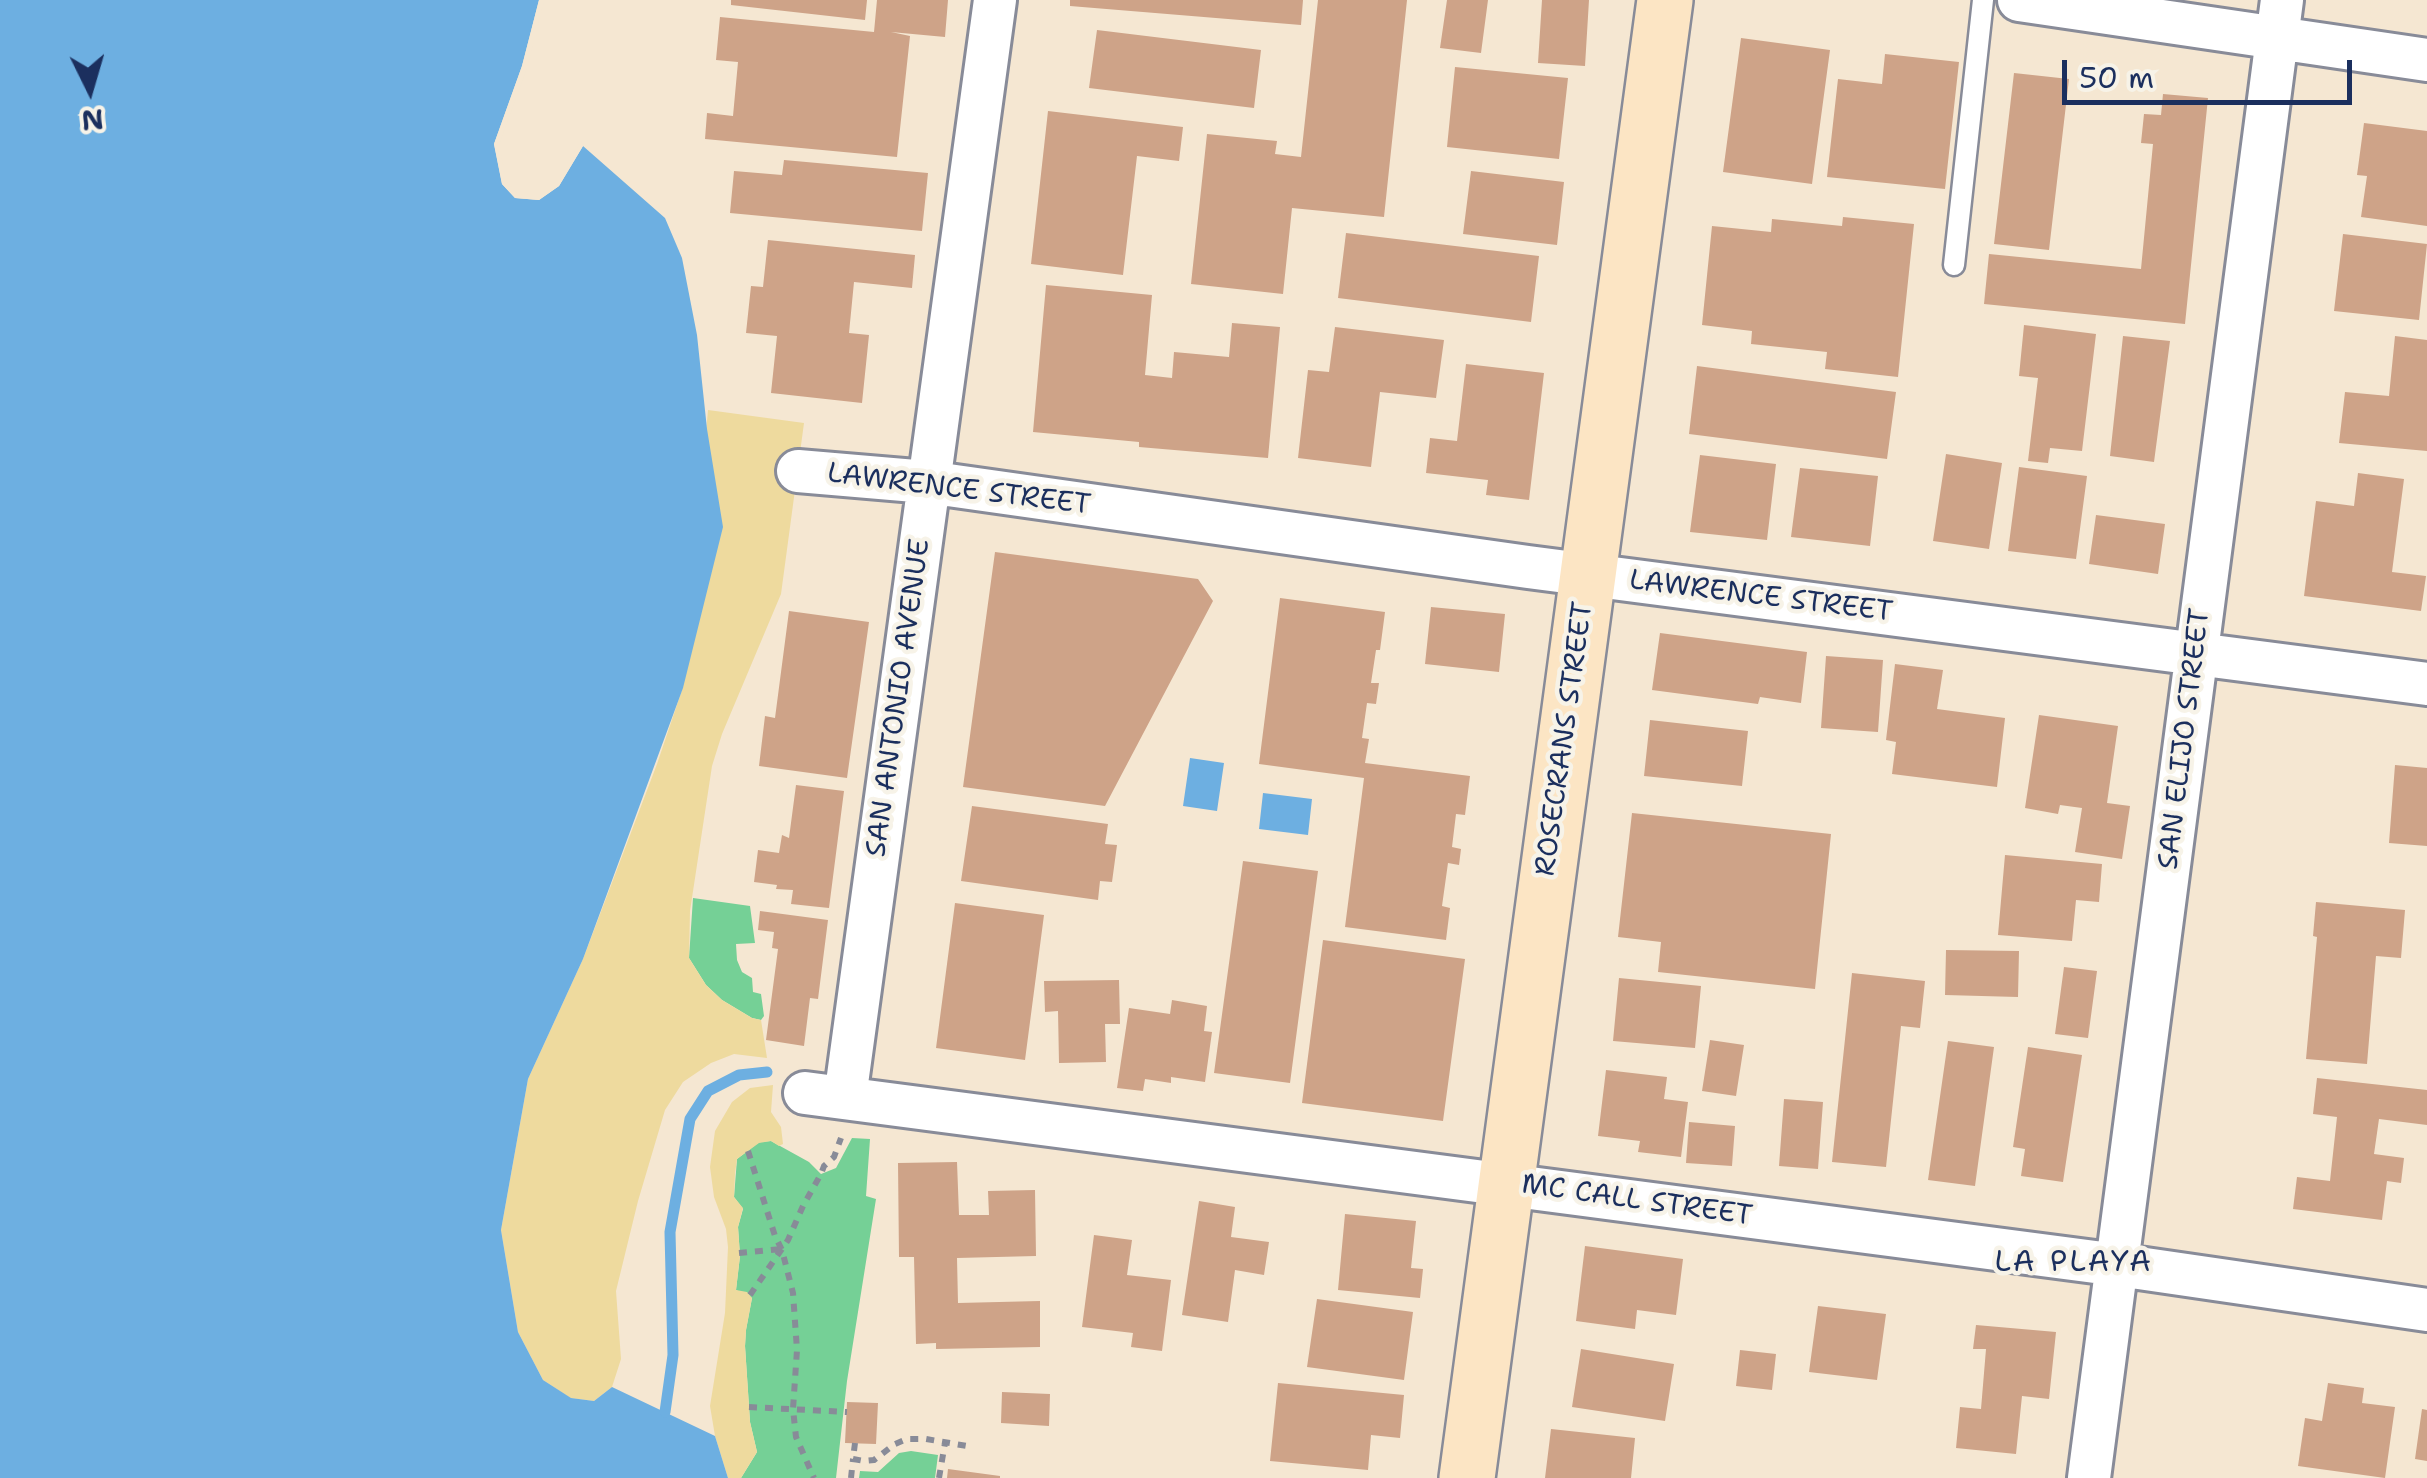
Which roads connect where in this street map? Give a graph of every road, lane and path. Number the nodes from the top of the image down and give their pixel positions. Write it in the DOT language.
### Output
graph roads {
  1 [pos="994,0"];
  2 [pos="1665,0"];
  3 [pos="1983,0"];
  4 [pos="2019,0"];
  5 [pos="2280,20"];
  6 [pos="2427,60"];
  7 [pos="1954,264"];
  8 [pos="798,471"];
  9 [pos="928,482"];
  10 [pos="1587,574"];
  11 [pos="2196,653"];
  12 [pos="2427,684"];
  13 [pos="825,1095"];
  14 [pos="748,1151"];
  15 [pos="1507,1184"];
  16 [pos="782,1250"];
  17 [pos="740,1252"];
  18 [pos="2118,1265"];
  19 [pos="750,1295"];
  20 [pos="2427,1310"];
  21 [pos="749,1407"];
  22 [pos="793,1409"];
  23 [pos="847,1412"];
  24 [pos="945,1442"];
  25 [pos="855,1443"];
  26 [pos="967,1446"];
  27 [pos="853,1459"];
  28 [pos="814,1478"];
  29 [pos="850,1478"];
  30 [pos="939,1478"];
  31 [pos="1467,1478"];
  32 [pos="2089,1478"];
  1 -- 9 [label="street, SAN ANTONIO AVENUE"];
  2 -- 10 [label="street, ROSECRANS STREET"];
  3 -- 7 [label="lane"];
  4 -- 5 [label="street"];
  5 -- 6 [label="street"];
  5 -- 11 [label="street, SAN ELIJO STREET"];
  8 -- 9 [label="street, LAWRENCE STREET"];
  9 -- 10 [label="street, LAWRENCE STREET"];
  9 -- 13 [label="street, SAN ANTONIO AVENUE"];
  10 -- 11 [label="street, LAWRENCE STREET"];
  10 -- 15 [label="street, ROSECRANS STREET"];
  11 -- 12 [label="street, LAWRENCE STREET"];
  11 -- 18 [label="street, SAN ELIJO STREET"];
  13 -- 15 [label="street, MC CALL STREET"];
  13 -- 16 [label="path"];
  14 -- 16 [label="path"];
  15 -- 18 [label="street, MC CALL STREET"];
  15 -- 31 [label="street, ROSECRANS STREET"];
  16 -- 17 [label="path"];
  16 -- 19 [label="path"];
  16 -- 22 [label="path"];
  18 -- 20 [label="street, MC CALL STREET"];
  18 -- 32 [label="street, SAN ELIJO STREET"];
  21 -- 22 [label="path"];
  22 -- 23 [label="path"];
  22 -- 28 [label="path"];
  24 -- 26 [label="path"];
  24 -- 27 [label="path"];
  24 -- 30 [label="path"];
  25 -- 27 [label="path"];
  27 -- 29 [label="path"];
}
